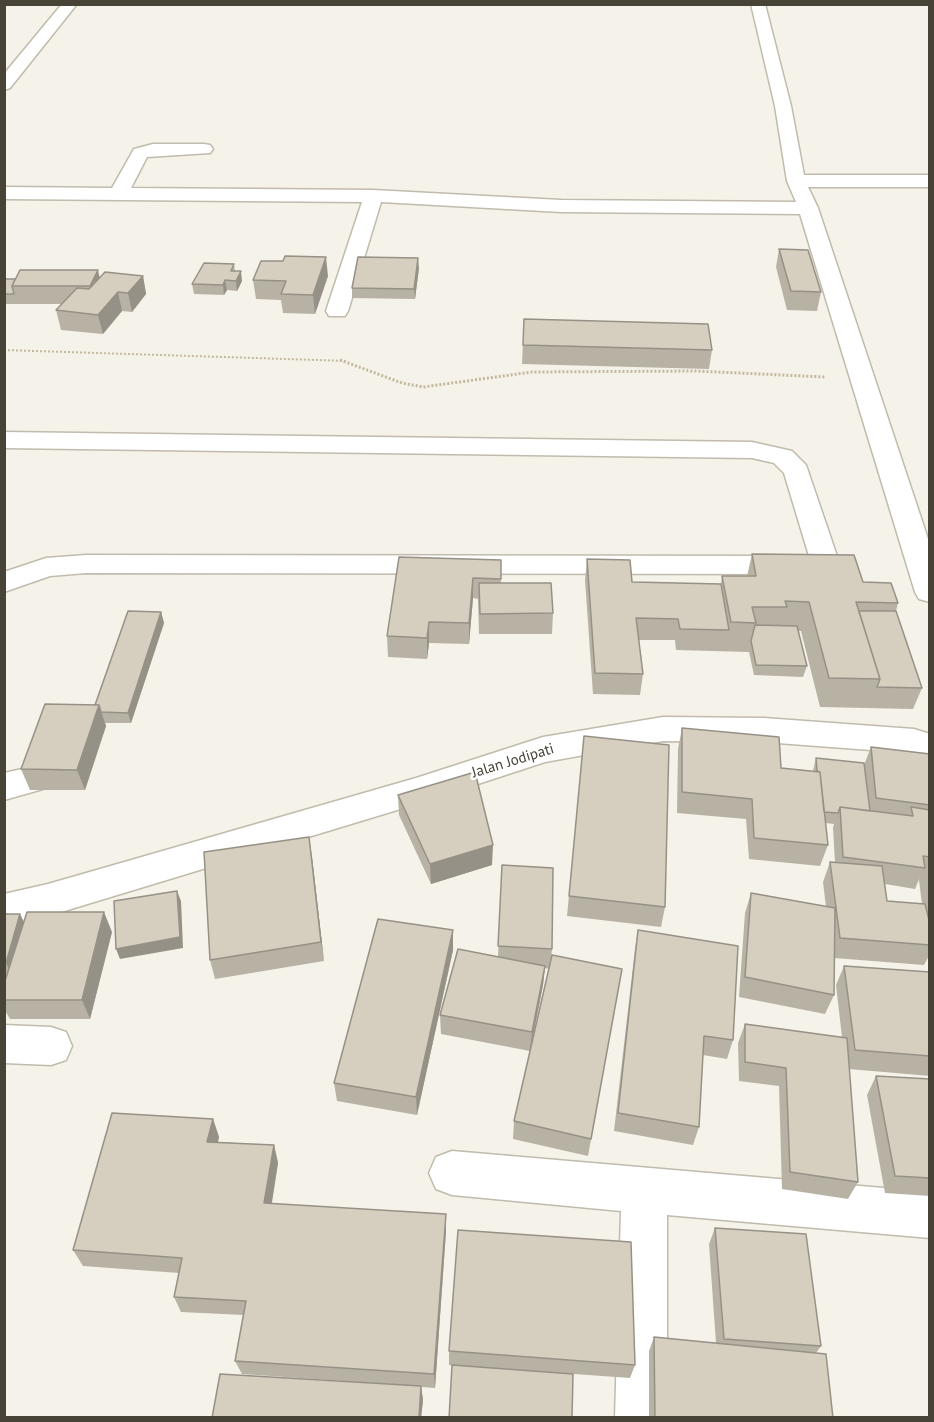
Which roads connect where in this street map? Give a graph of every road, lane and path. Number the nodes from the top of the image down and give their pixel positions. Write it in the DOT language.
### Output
graph roads {
  1 [pos="70,4"];
  2 [pos="758,4"];
  3 [pos="14,50"];
  4 [pos="33,50"];
  5 [pos="4,85"];
  6 [pos="204,149"];
  7 [pos="796,181"];
  8 [pos="930,181"];
  9 [pos="118,193"];
  10 [pos="4,194"];
  11 [pos="373,196"];
  12 [pos="808,208"];
  13 [pos="338,311"];
  14 [pos="4,350"];
  15 [pos="862,379"];
  16 [pos="4,440"];
  17 [pos="4,583"];
  18 [pos="930,592"];
  19 [pos="930,747"];
  20 [pos="4,910"];
  21 [pos="4,1044"];
  22 [pos="51,1046"];
  23 [pos="452,1173"];
  24 [pos="644,1191"];
  25 [pos="930,1215"];
  26 [pos="641,1418"];
  1 -- 4 [label="street"];
  2 -- 7 [label="street"];
  3 -- 4 [label="street"];
  4 -- 5 [label="street"];
  6 -- 9 [label="street"];
  7 -- 8 [label="street"];
  7 -- 12 [label="street"];
  9 -- 10 [label="street"];
  9 -- 11 [label="street"];
  11 -- 12 [label="street"];
  11 -- 13 [label="street"];
  12 -- 15 [label="street"];
  14 -- 15 [label="path"];
  15 -- 18 [label="street"];
  16 -- 17 [label="street"];
  19 -- 20 [label="street, Jalan Jodipati"];
  21 -- 22 [label="street"];
  23 -- 24 [label="street"];
  24 -- 25 [label="street"];
  24 -- 26 [label="street"];
}
